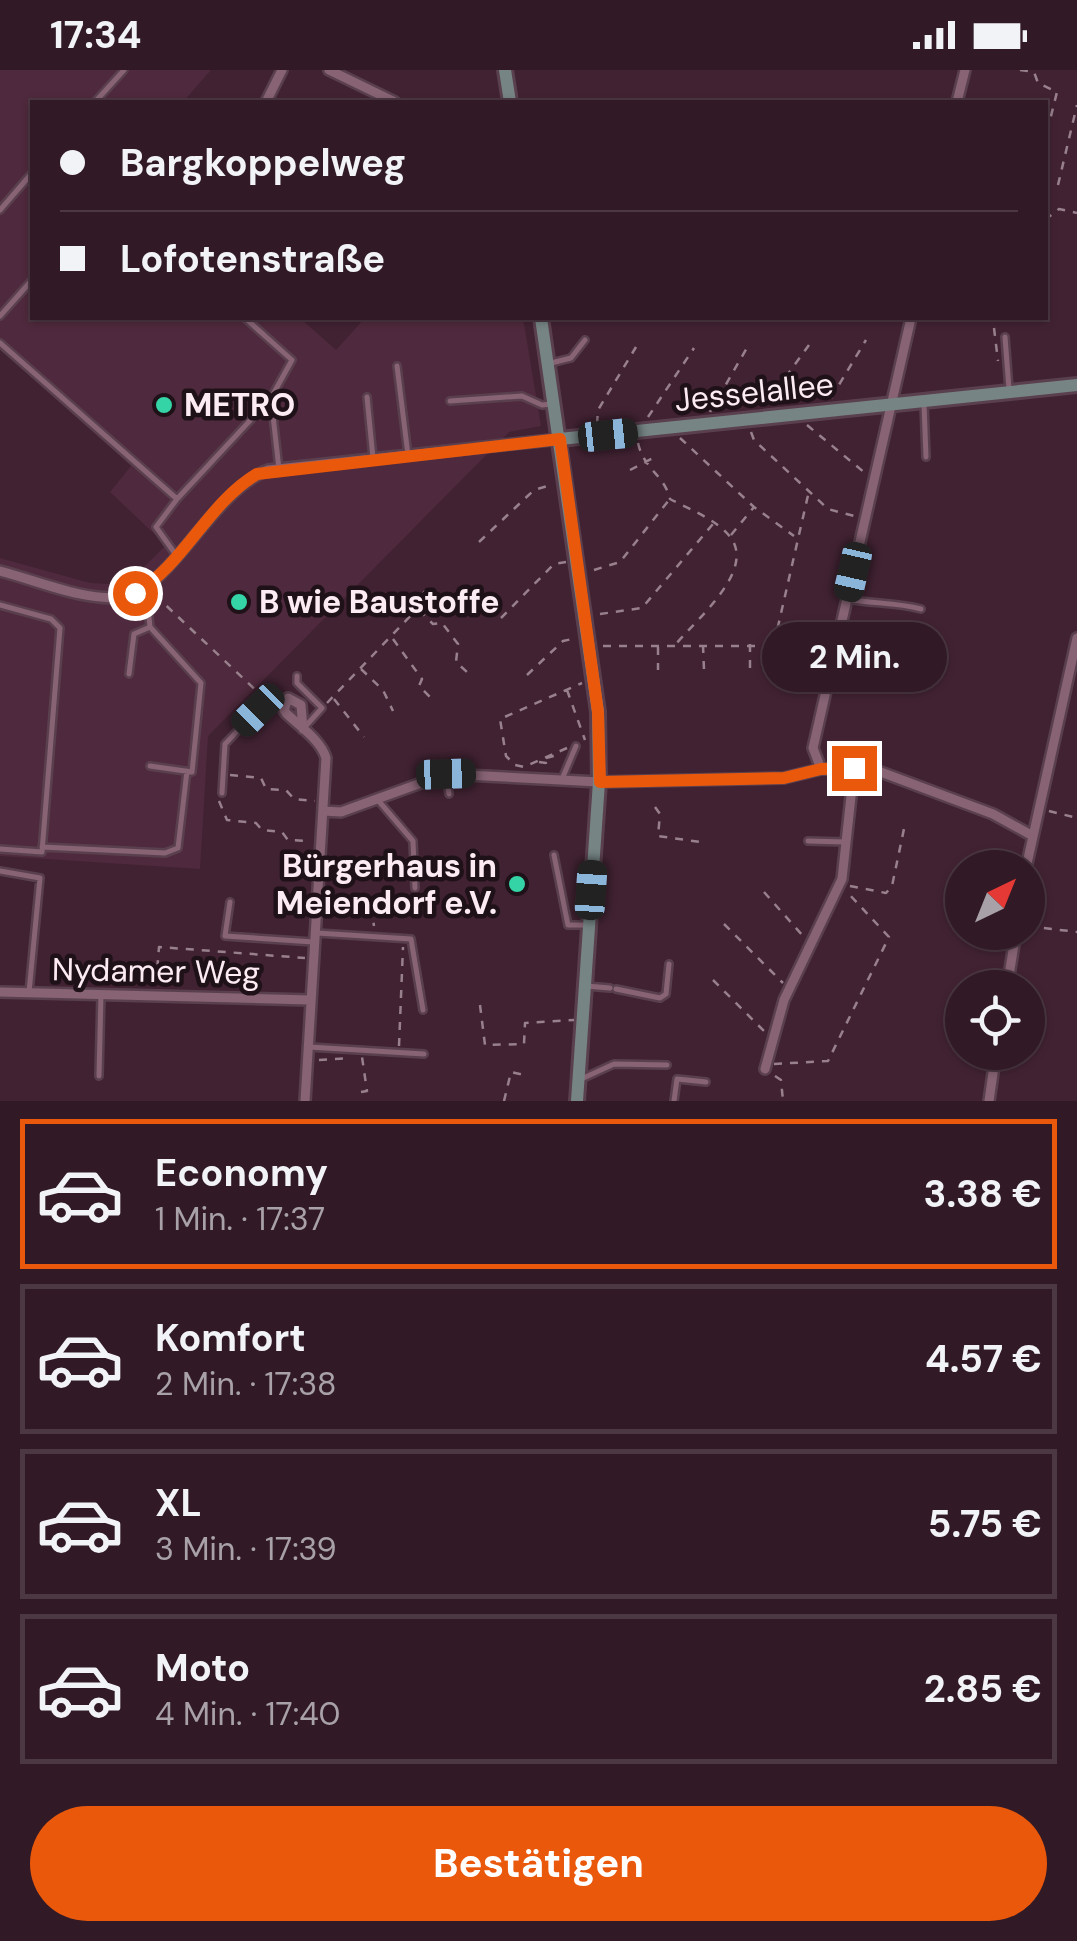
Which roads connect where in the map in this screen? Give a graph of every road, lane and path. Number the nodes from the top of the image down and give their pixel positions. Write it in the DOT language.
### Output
graph roads {
  1 [pos="124,70"];
  2 [pos="282,70"];
  3 [pos="329,70"];
  4 [pos="505,70"];
  5 [pos="965,70"];
  6 [pos="1020,70"];
  7 [pos="97,100"];
  8 [pos="267,100"];
  9 [pos="392,100"];
  10 [pos="510,100"];
  11 [pos="958,100"];
  12 [pos="1077,105"];
  13 [pos="1048,128"];
  14 [pos="30,176"];
  15 [pos="1058,186"];
  16 [pos="0,210"];
  17 [pos="1077,213"];
  18 [pos="1048,218"];
  19 [pos="30,282"];
  20 [pos="0,316"];
  21 [pos="247,320"];
  22 [pos="541,320"];
  23 [pos="911,320"];
  24 [pos="994,328"];
  25 [pos="1004,337"];
  26 [pos="585,340"];
  27 [pos="866,340"];
  28 [pos="0,343"];
  29 [pos="809,345"];
  30 [pos="748,346"];
  31 [pos="636,347"];
  32 [pos="694,348"];
  33 [pos="548,363"];
  34 [pos="998,364"];
  35 [pos="397,366"];
  36 [pos="1077,385"];
  37 [pos="1010,392"];
  38 [pos="271,398"];
  39 [pos="367,398"];
  40 [pos="831,399"];
  41 [pos="450,400"];
  42 [pos="924,401"];
  43 [pos="555,404"];
  44 [pos="894,404"];
  45 [pos="771,405"];
  46 [pos="710,412"];
  47 [pos="647,418"];
  48 [pos="597,424"];
  49 [pos="808,425"];
  50 [pos="751,430"];
  51 [pos="680,438"];
  52 [pos="560,439"];
  53 [pos="638,442"];
  54 [pos="408,455"];
  55 [pos="926,456"];
  56 [pos="655,457"];
  57 [pos="373,458"];
  58 [pos="642,462"];
  59 [pos="279,469"];
  60 [pos="630,470"];
  61 [pos="865,473"];
  62 [pos="555,484"];
  63 [pos="809,490"];
  64 [pos="177,499"];
  65 [pos="670,499"];
  66 [pos="754,506"];
  67 [pos="866,520"];
  68 [pos="714,523"];
  69 [pos="730,536"];
  70 [pos="795,536"];
  71 [pos="479,542"];
  72 [pos="176,555"];
  73 [pos="567,562"];
  74 [pos="594,570"];
  75 [pos="0,571"];
  76 [pos="146,587"];
  77 [pos="429,587"];
  78 [pos="847,599"];
  79 [pos="0,605"];
  80 [pos="417,609"];
  81 [pos="921,609"];
  82 [pos="600,614"];
  83 [pos="501,618"];
  84 [pos="150,627"];
  85 [pos="391,636"];
  86 [pos="578,638"];
  87 [pos="1077,638"];
  88 [pos="750,643"];
  89 [pos="676,644"];
  90 [pos="703,644"];
  91 [pos="774,644"];
  92 [pos="658,645"];
  93 [pos="603,646"];
  94 [pos="836,646"];
  95 [pos="360,668"];
  96 [pos="658,670"];
  97 [pos="704,670"];
  98 [pos="750,671"];
  99 [pos="467,672"];
  100 [pos="129,674"];
  101 [pos="527,675"];
  102 [pos="296,676"];
  103 [pos="583,683"];
  104 [pos="567,690"];
  105 [pos="430,697"];
  106 [pos="332,698"];
  107 [pos="270,704"];
  108 [pos="282,704"];
  109 [pos="322,708"];
  110 [pos="393,710"];
  111 [pos="302,729"];
  112 [pos="364,737"];
  113 [pos="576,746"];
  114 [pos="558,755"];
  115 [pos="546,757"];
  116 [pos="538,760"];
  117 [pos="150,766"];
  118 [pos="854,768"];
  119 [pos="821,769"];
  120 [pos="187,771"];
  121 [pos="223,774"];
  122 [pos="446,774"];
  123 [pos="548,778"];
  124 [pos="562,779"];
  125 [pos="600,782"];
  126 [pos="222,793"];
  127 [pos="449,794"];
  128 [pos="377,799"];
  129 [pos="323,806"];
  130 [pos="655,806"];
  131 [pos="1038,808"];
  132 [pos="1077,818"];
  133 [pos="905,824"];
  134 [pos="1031,835"];
  135 [pos="808,841"];
  136 [pos="322,842"];
  137 [pos="700,842"];
  138 [pos="846,842"];
  139 [pos="42,847"];
  140 [pos="0,849"];
  141 [pos="1029,850"];
  142 [pos="554,855"];
  143 [pos="0,872"];
  144 [pos="840,884"];
  145 [pos="414,888"];
  146 [pos="764,892"];
  147 [pos="230,902"];
  148 [pos="371,907"];
  149 [pos="724,924"];
  150 [pos="588,925"];
  151 [pos="374,926"];
  152 [pos="1045,928"];
  153 [pos="1077,932"];
  154 [pos="316,937"];
  155 [pos="404,937"];
  156 [pos="811,944"];
  157 [pos="395,956"];
  158 [pos="402,956"];
  159 [pos="314,958"];
  160 [pos="669,964"];
  161 [pos="713,980"];
  162 [pos="584,986"];
  163 [pos="789,990"];
  164 [pos="0,992"];
  165 [pos="29,992"];
  166 [pos="101,994"];
  167 [pos="155,996"];
  168 [pos="310,1000"];
  169 [pos="480,1005"];
  170 [pos="424,1010"];
  171 [pos="401,1015"];
  172 [pos="394,1016"];
  173 [pos="581,1019"];
  174 [pos="771,1037"];
  175 [pos="309,1048"];
  176 [pos="398,1053"];
  177 [pos="362,1054"];
  178 [pos="424,1054"];
  179 [pos="308,1061"];
  180 [pos="667,1065"];
  181 [pos="766,1067"];
  182 [pos="993,1070"];
  183 [pos="99,1076"];
  184 [pos="528,1076"];
  185 [pos="576,1080"];
  186 [pos="706,1082"];
  187 [pos="361,1092"];
  188 [pos="305,1101"];
  189 [pos="504,1101"];
  190 [pos="577,1101"];
  191 [pos="674,1101"];
  192 [pos="783,1101"];
  193 [pos="989,1101"];
  1 -- 7 [label="lane"];
  2 -- 8 [label="street"];
  3 -- 9 [label="street"];
  4 -- 10 [label="street"];
  5 -- 11 [label="street"];
  6 -- 13 [label="path"];
  12 -- 15 [label="path"];
  14 -- 16 [label="lane"];
  17 -- 18 [label="path"];
  19 -- 20 [label="lane"];
  21 -- 38 [label="lane"];
  22 -- 33 [label="street"];
  23 -- 44 [label="street"];
  24 -- 34 [label="path"];
  25 -- 37 [label="lane"];
  26 -- 33 [label="lane"];
  27 -- 40 [label="path"];
  28 -- 64 [label="lane"];
  29 -- 45 [label="path"];
  30 -- 46 [label="path"];
  31 -- 48 [label="path"];
  32 -- 47 [label="path"];
  33 -- 43 [label="street"];
  35 -- 54 [label="lane"];
  36 -- 37 [label="street, Jesselallee"];
  37 -- 42 [label="street, Jesselallee"];
  38 -- 59 [label="lane"];
  38 -- 64 [label="lane"];
  39 -- 57 [label="lane"];
  41 -- 43 [label="lane"];
  42 -- 44 [label="street, Jesselallee"];
  42 -- 55 [label="lane"];
  43 -- 52 [label="street"];
  44 -- 52 [label="street, Jesselallee"];
  44 -- 67 [label="street"];
  49 -- 61 [label="path"];
  50 -- 63 [label="path"];
  51 -- 66 [label="path"];
  52 -- 54 [label="street"];
  52 -- 125 [label="street"];
  53 -- 58 [label="path"];
  54 -- 57 [label="street"];
  56 -- 58 [label="path"];
  57 -- 59 [label="street"];
  58 -- 60 [label="path"];
  58 -- 65 [label="path"];
  59 -- 72 [label="street"];
  62 -- 71 [label="path"];
  63 -- 67 [label="path"];
  63 -- 70 [label="path"];
  64 -- 72 [label="lane"];
  65 -- 68 [label="path"];
  65 -- 74 [label="path"];
  66 -- 69 [label="path"];
  66 -- 70 [label="path"];
  67 -- 78 [label="street"];
  68 -- 69 [label="path"];
  68 -- 82 [label="path"];
  69 -- 89 [label="path"];
  70 -- 91 [label="path"];
  72 -- 76 [label="street"];
  73 -- 83 [label="path"];
  75 -- 76 [label="street"];
  76 -- 84 [label="lane"];
  76 -- 107 [label="path"];
  77 -- 80 [label="path"];
  78 -- 81 [label="lane"];
  78 -- 94 [label="street"];
  79 -- 139 [label="lane"];
  80 -- 85 [label="path"];
  80 -- 99 [label="path"];
  84 -- 100 [label="lane"];
  84 -- 120 [label="lane"];
  85 -- 95 [label="path"];
  85 -- 105 [label="path"];
  86 -- 101 [label="path"];
  87 -- 131 [label="street"];
  88 -- 90 [label="path"];
  88 -- 91 [label="path"];
  88 -- 98 [label="path"];
  89 -- 90 [label="path"];
  89 -- 92 [label="path"];
  90 -- 97 [label="path"];
  91 -- 94 [label="path"];
  92 -- 93 [label="path"];
  92 -- 96 [label="path"];
  94 -- 119 [label="street"];
  95 -- 106 [label="path"];
  95 -- 110 [label="path"];
  102 -- 109 [label="lane"];
  103 -- 104 [label="path"];
  104 -- 115 [label="path"];
  104 -- 116 [label="path"];
  106 -- 109 [label="path"];
  106 -- 112 [label="path"];
  107 -- 108 [label="lane"];
  107 -- 121 [label="lane"];
  108 -- 111 [label="street"];
  108 -- 111 [label="street"];
  109 -- 111 [label="lane"];
  111 -- 129 [label="street"];
  113 -- 124 [label="lane"];
  114 -- 115 [label="path"];
  115 -- 116 [label="path"];
  116 -- 123 [label="path"];
  117 -- 120 [label="lane"];
  118 -- 119 [label="street"];
  118 -- 134 [label="street"];
  118 -- 138 [label="street"];
  119 -- 125 [label="street"];
  120 -- 139 [label="lane"];
  121 -- 126 [label="lane"];
  121 -- 129 [label="path"];
  122 -- 123 [label="street"];
  122 -- 127 [label="lane"];
  122 -- 128 [label="street"];
  123 -- 124 [label="street"];
  124 -- 125 [label="street"];
  125 -- 150 [label="street"];
  126 -- 136 [label="path"];
  128 -- 129 [label="street"];
  128 -- 145 [label="lane"];
  129 -- 136 [label="street"];
  130 -- 137 [label="path"];
  131 -- 132 [label="path"];
  131 -- 134 [label="street"];
  133 -- 144 [label="path"];
  134 -- 141 [label="street"];
  135 -- 138 [label="lane"];
  136 -- 154 [label="street"];
  138 -- 144 [label="street"];
  139 -- 140 [label="lane"];
  142 -- 150 [label="lane"];
  143 -- 165 [label="lane"];
  144 -- 156 [label="street"];
  144 -- 181 [label="path"];
  146 -- 156 [label="path"];
  147 -- 154 [label="lane"];
  148 -- 151 [label="path"];
  149 -- 163 [label="path"];
  150 -- 162 [label="street"];
  152 -- 153 [label="path"];
  154 -- 155 [label="lane"];
  154 -- 159 [label="street"];
  155 -- 158 [label="path"];
  155 -- 170 [label="lane"];
  156 -- 163 [label="street"];
  157 -- 158 [label="path"];
  158 -- 171 [label="path"];
  159 -- 167 [label="path"];
  159 -- 168 [label="street"];
  160 -- 162 [label="lane"];
  161 -- 174 [label="path"];
  162 -- 173 [label="street"];
  163 -- 174 [label="street"];
  164 -- 165 [label="street, Nydamer Weg"];
  165 -- 166 [label="street, Nydamer Weg"];
  166 -- 167 [label="street, Nydamer Weg"];
  166 -- 183 [label="lane"];
  167 -- 168 [label="street, Nydamer Weg"];
  168 -- 175 [label="street"];
  169 -- 173 [label="path"];
  171 -- 172 [label="path"];
  171 -- 176 [label="path"];
  173 -- 185 [label="street"];
  174 -- 181 [label="street"];
  175 -- 177 [label="lane"];
  175 -- 179 [label="street"];
  176 -- 177 [label="lane"];
  176 -- 178 [label="lane"];
  177 -- 179 [label="path"];
  177 -- 187 [label="path"];
  179 -- 188 [label="street"];
  180 -- 185 [label="lane"];
  181 -- 192 [label="path"];
  182 -- 193 [label="street"];
  184 -- 189 [label="path"];
  185 -- 190 [label="street"];
  186 -- 191 [label="lane"];
}
